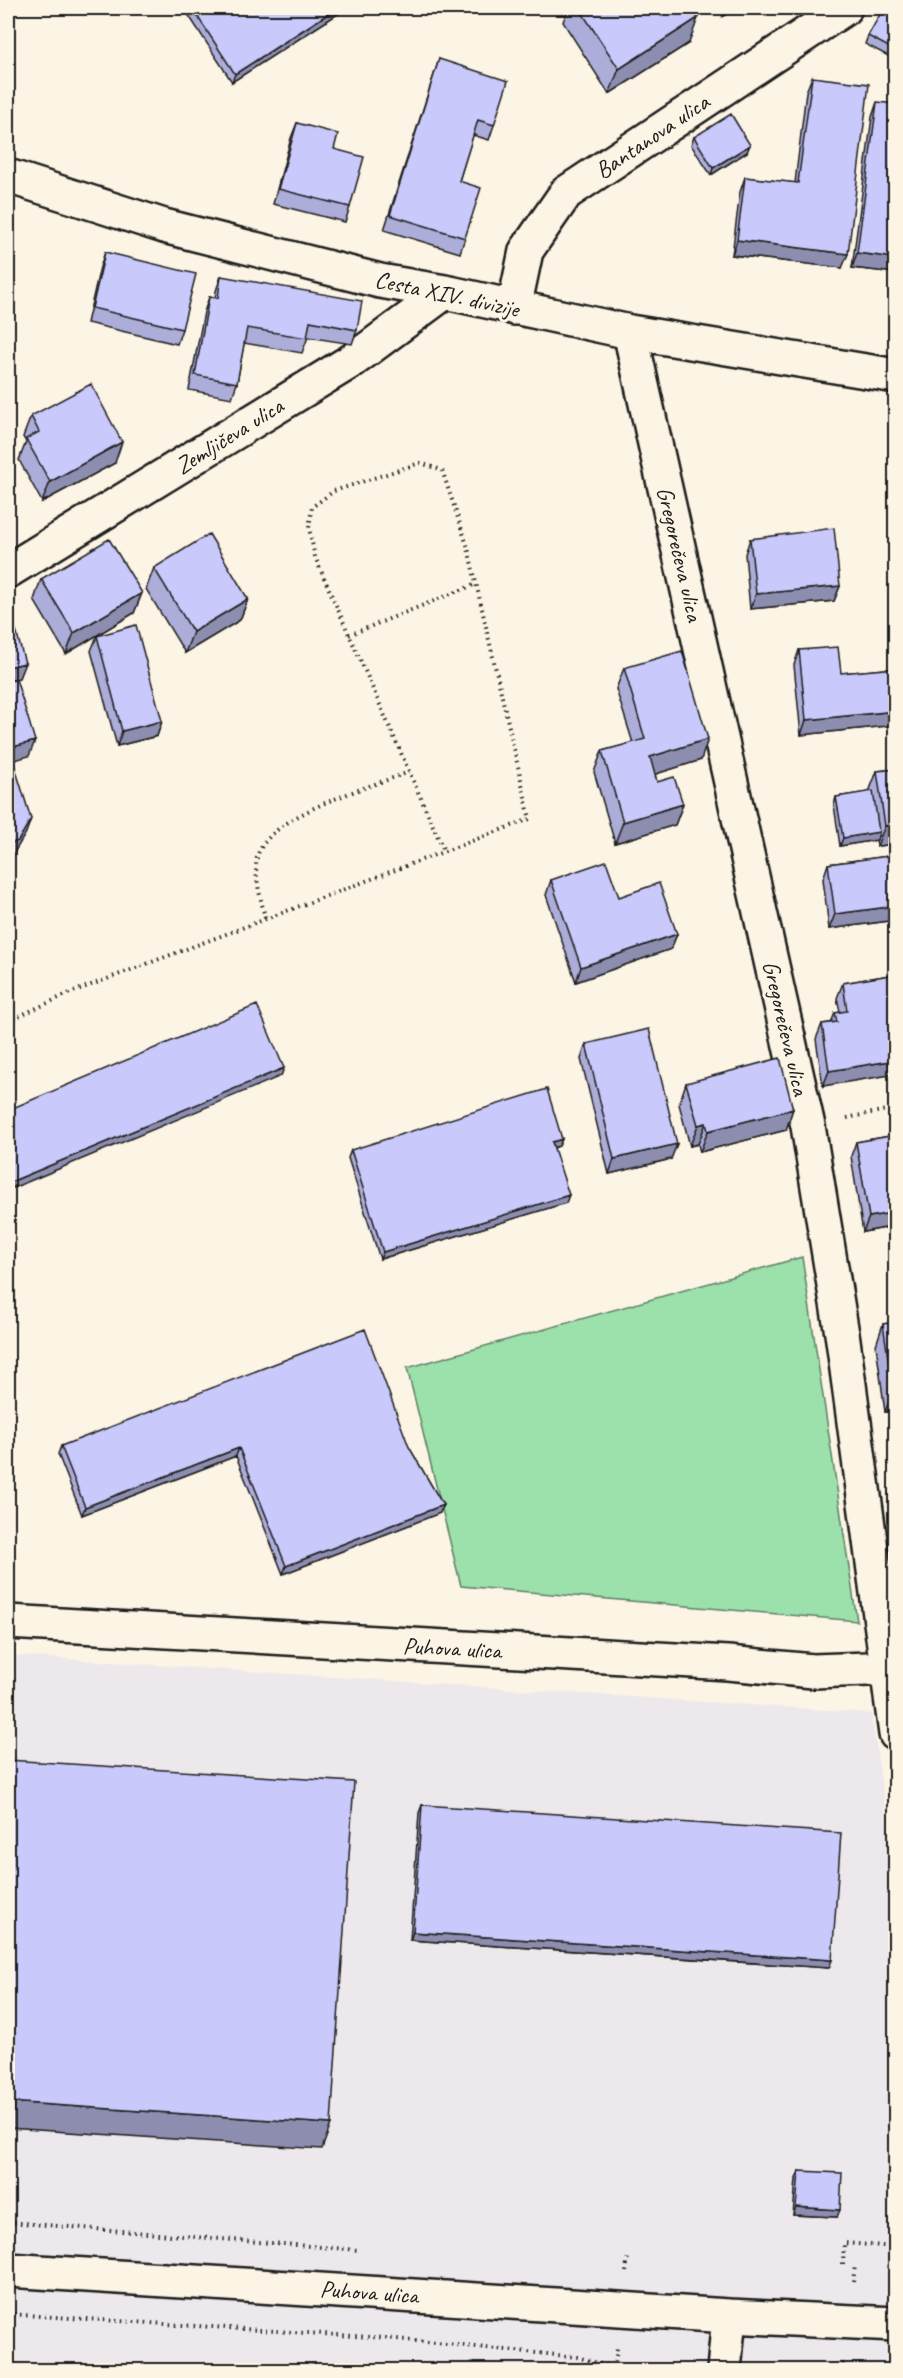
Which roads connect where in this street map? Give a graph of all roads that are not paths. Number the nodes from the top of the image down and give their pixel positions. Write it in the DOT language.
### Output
graph roads {
  1 [pos="845,8"];
  2 [pos="8,176"];
  3 [pos="445,292"];
  4 [pos="514,308"];
  5 [pos="630,332"];
  6 [pos="896,376"];
  7 [pos="8,571"];
  8 [pos="8,1622"];
  9 [pos="891,1669"];
  10 [pos="896,1734"];
  11 [pos="8,2270"];
  12 [pos="729,2316"];
  13 [pos="896,2324"];
  14 [pos="724,2370"];
  1 -- 4 [label="street, Bantanova ulica"];
  2 -- 3 [label="street, Cesta XIV. divizije"];
  3 -- 4 [label="street, Cesta XIV. divizije"];
  3 -- 7 [label="street, Zemljičeva ulica"];
  4 -- 5 [label="street, Cesta XIV. divizije"];
  5 -- 6 [label="street, Cesta XIV. divizije"];
  5 -- 9 [label="street, Gregorečeva ulica"];
  8 -- 9 [label="street, Puhova ulica"];
  9 -- 10 [label="street, Gregorečeva ulica"];
  11 -- 12 [label="street, Puhova ulica"];
  12 -- 13 [label="street, Puhova ulica"];
  12 -- 14 [label="street"];
}
